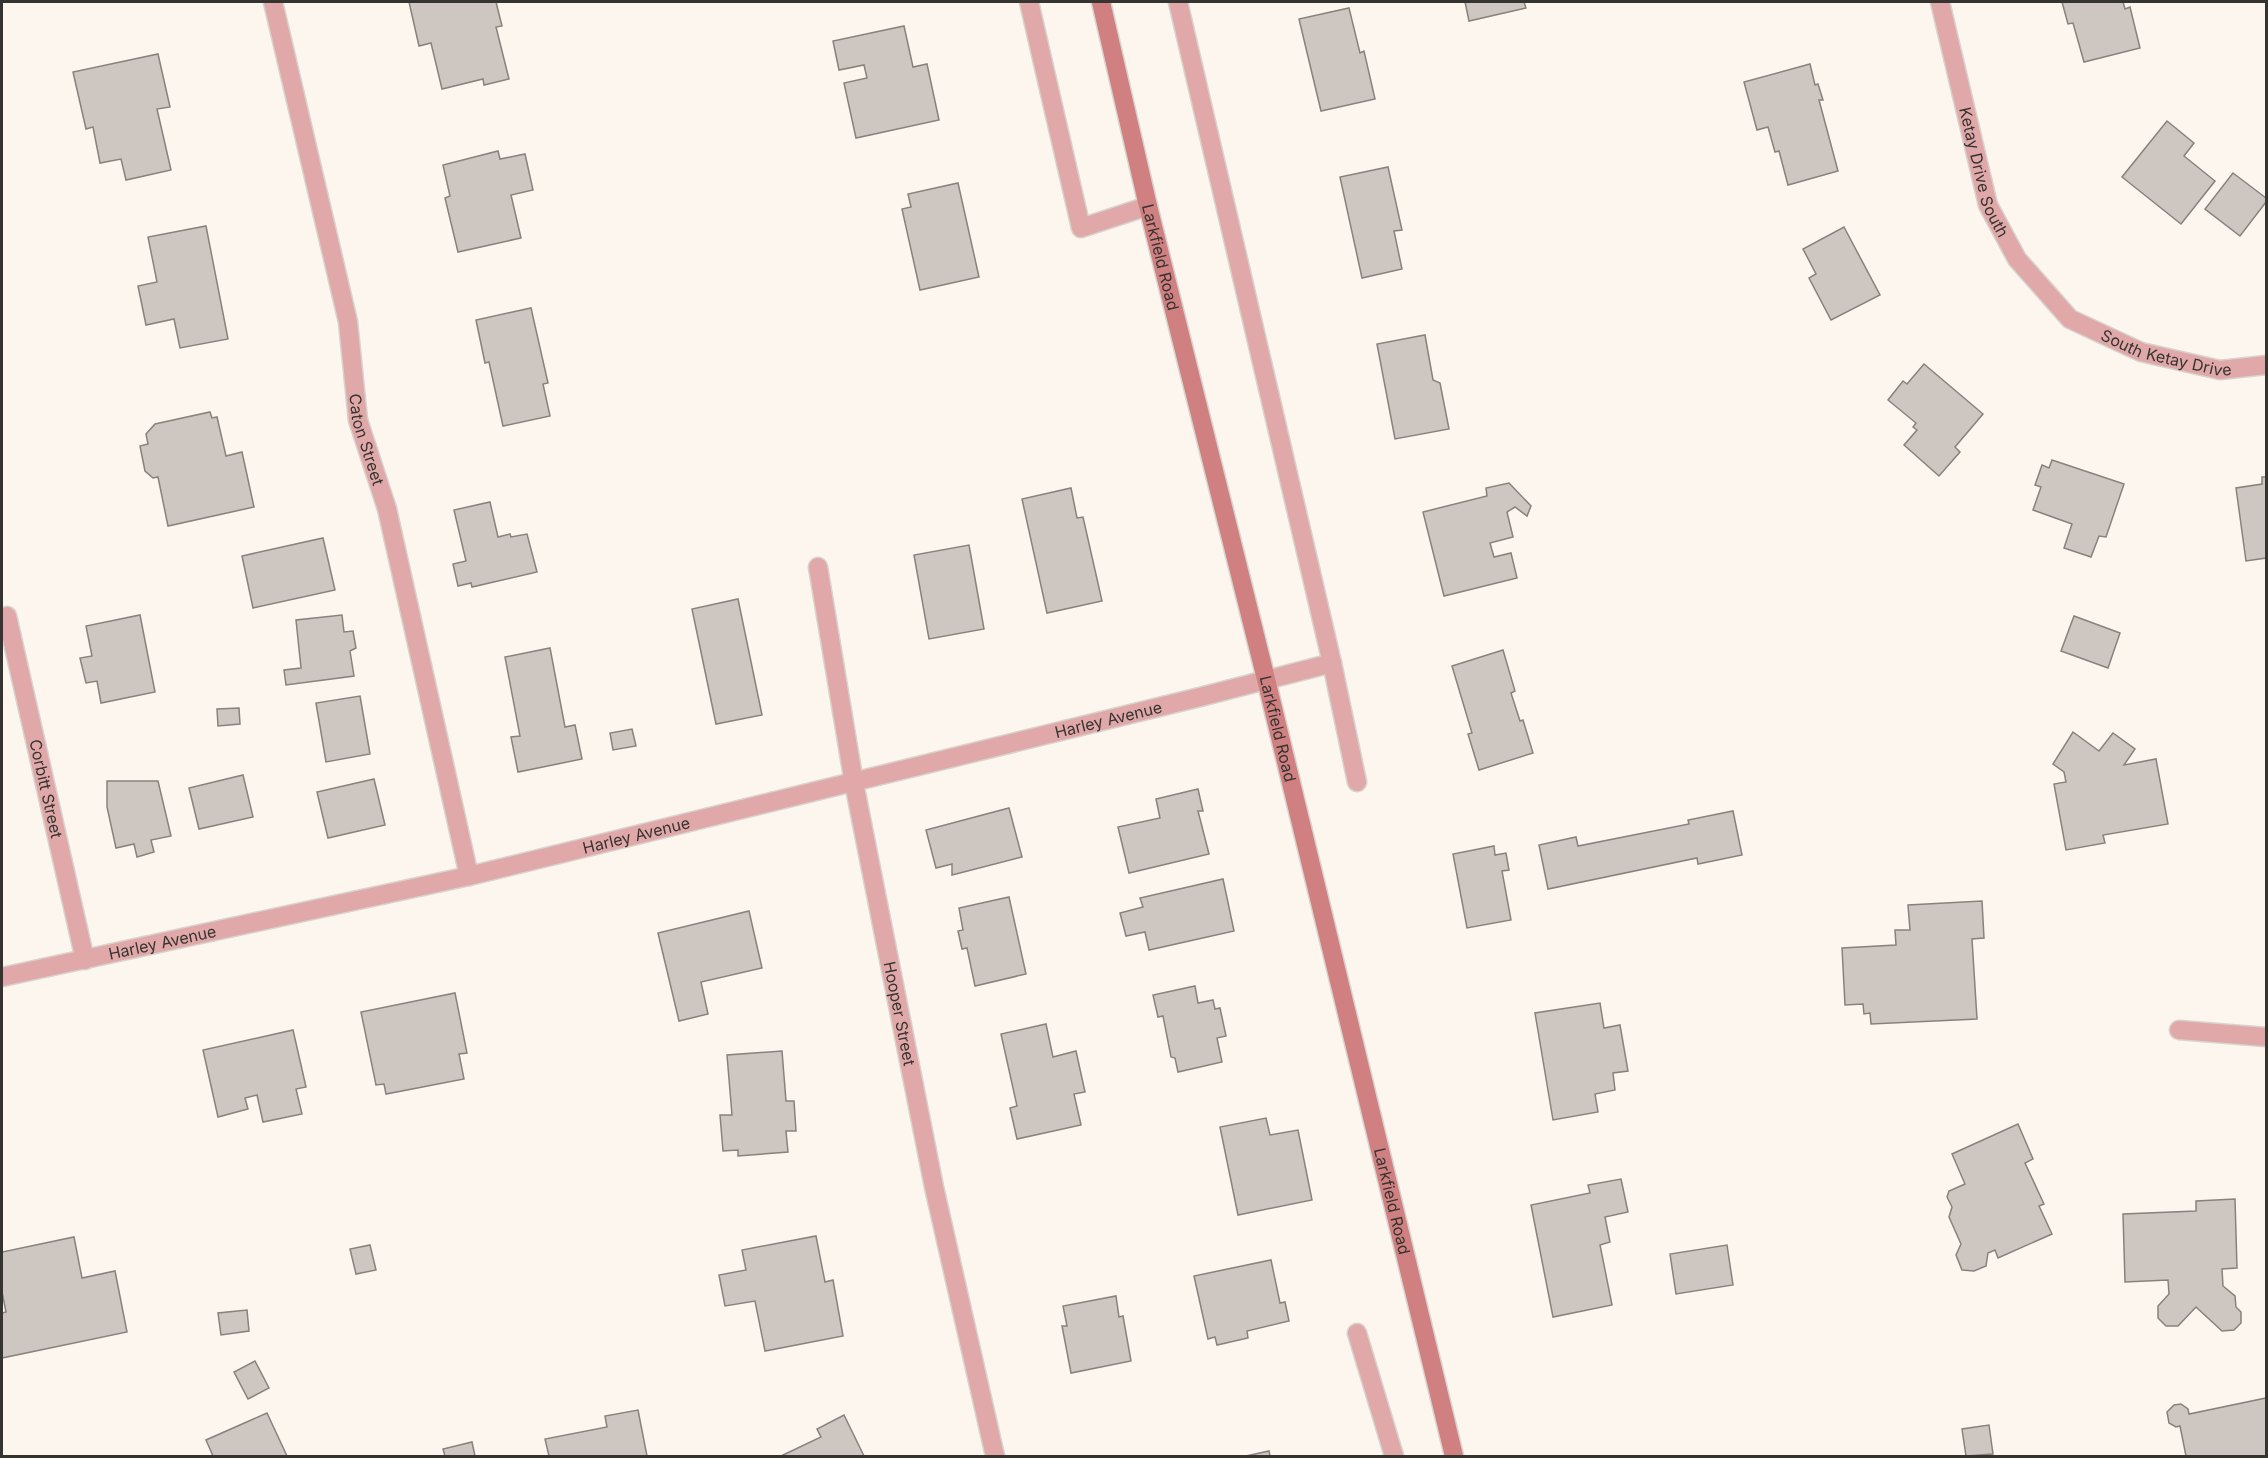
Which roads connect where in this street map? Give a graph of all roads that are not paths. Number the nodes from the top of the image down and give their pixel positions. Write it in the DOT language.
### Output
graph roads {
  1 [pos="273,2"];
  2 [pos="1029,2"];
  3 [pos="1101,2"];
  4 [pos="1178,2"];
  5 [pos="1940,2"];
  6 [pos="1148,206"];
  7 [pos="2070,319"];
  8 [pos="2266,365"];
  9 [pos="818,567"];
  10 [pos="7,616"];
  11 [pos="1332,663"];
  12 [pos="1266,679"];
  13 [pos="1357,782"];
  14 [pos="854,783"];
  15 [pos="469,876"];
  16 [pos="85,960"];
  17 [pos="2,976"];
  18 [pos="2179,1030"];
  19 [pos="2266,1036"];
  20 [pos="1357,1333"];
  21 [pos="994,1456"];
  22 [pos="1394,1456"];
  23 [pos="1454,1456"];
  1 -- 15 [label="street, Caton Street"];
  2 -- 6 [label="street"];
  3 -- 6 [label="main road, Larkfield Road"];
  4 -- 11 [label="street"];
  5 -- 7 [label="street, Ketay Drive South"];
  6 -- 12 [label="main road, Larkfield Road"];
  7 -- 8 [label="street, South Ketay Drive"];
  9 -- 14 [label="street, Hooper Street"];
  10 -- 16 [label="street, Corbitt Street"];
  11 -- 12 [label="street, Harley Avenue"];
  11 -- 13 [label="street"];
  12 -- 14 [label="street, Harley Avenue"];
  12 -- 23 [label="main road, Larkfield Road"];
  14 -- 15 [label="street, Harley Avenue"];
  14 -- 21 [label="street, Hooper Street"];
  15 -- 16 [label="street, Harley Avenue"];
  16 -- 17 [label="street, Harley Avenue"];
  18 -- 19 [label="street"];
  20 -- 22 [label="street"];
}
